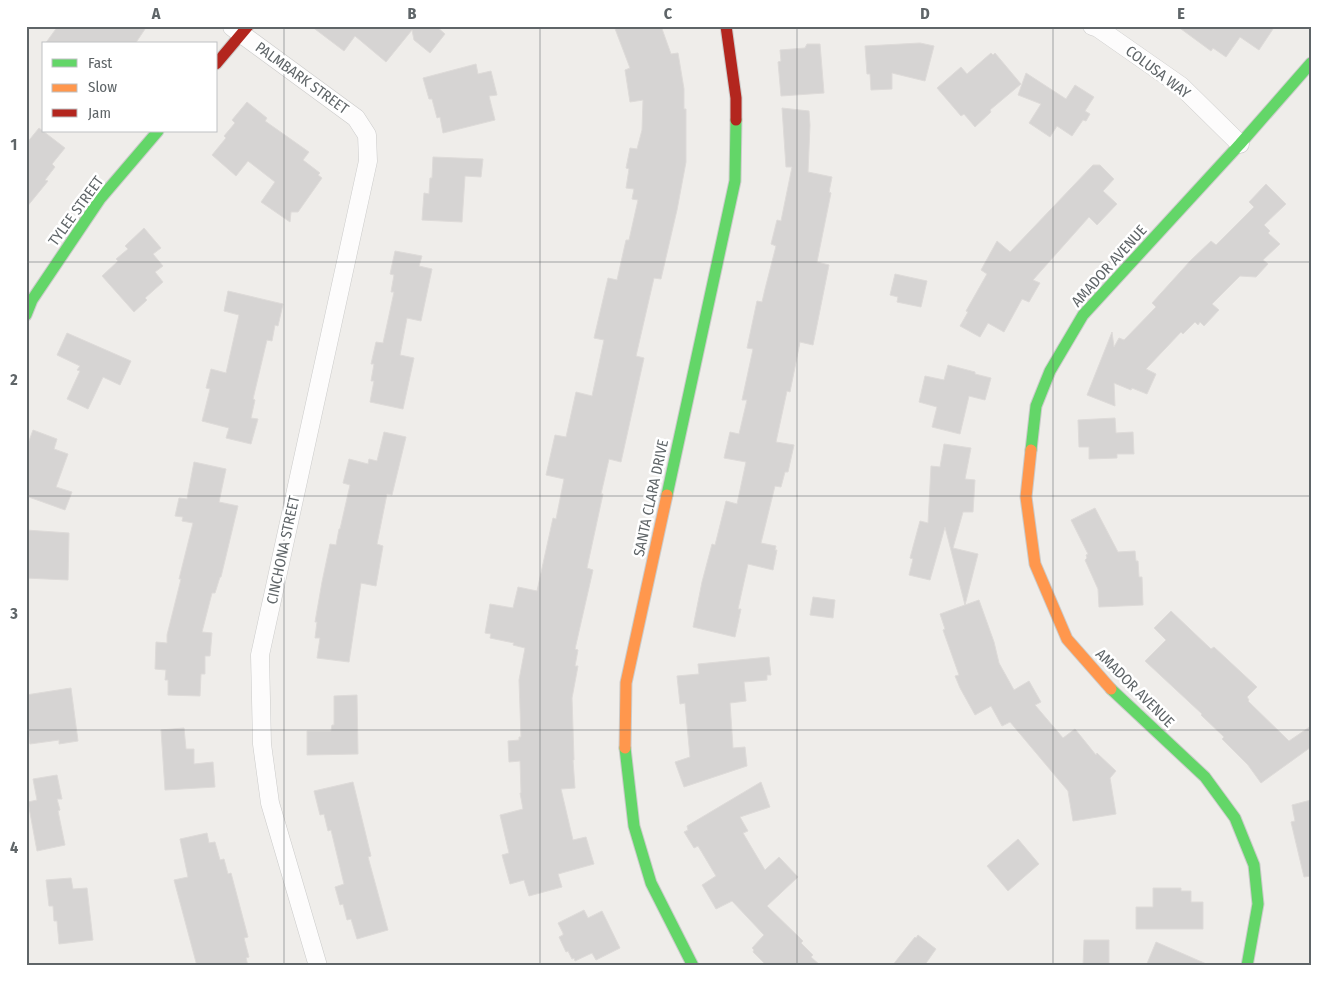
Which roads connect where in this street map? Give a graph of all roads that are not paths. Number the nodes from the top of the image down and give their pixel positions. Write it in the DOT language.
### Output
graph roads {
  1 [pos="726,26"];
  2 [pos="1092,26"];
  3 [pos="241,29"];
  4 [pos="218,61"];
  5 [pos="1311,63"];
  6 [pos="157,132"];
  7 [pos="368,135"];
  8 [pos="1240,144"];
  9 [pos="26,315"];
  10 [pos="318,966"];
  11 [pos="693,966"];
  12 [pos="1248,966"];
  1 -- 11 [label="street, SANTA CLARA DRIVE"];
  2 -- 8 [label="street, COLUSA WAY"];
  3 -- 4 [label="street"];
  3 -- 7 [label="street, PALMBARK STREET"];
  5 -- 8 [label="street, AMADOR AVENUE"];
  6 -- 9 [label="street, TYLEE STREET"];
  7 -- 10 [label="street, CINCHONA STREET"];
  8 -- 12 [label="street, AMADOR AVENUE"];
}
